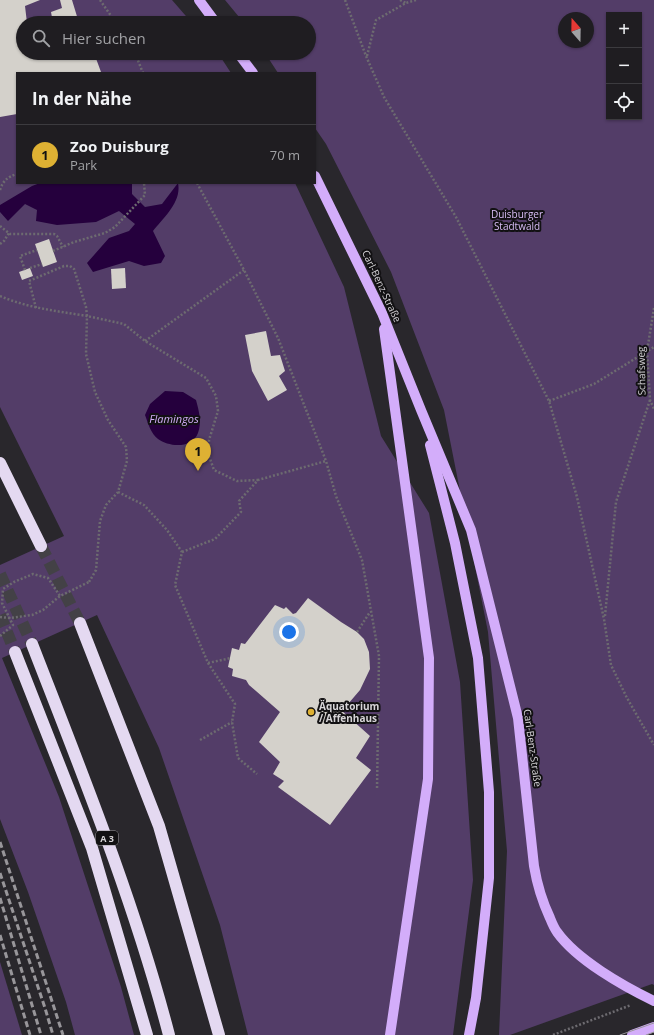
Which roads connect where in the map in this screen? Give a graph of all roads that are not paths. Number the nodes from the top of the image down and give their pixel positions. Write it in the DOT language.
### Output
graph roads {
  1 [pos="199,0"];
  2 [pos="211,16"];
  3 [pos="243,60"];
  4 [pos="252,72"];
  5 [pos="316,178"];
  6 [pos="382,313"];
  7 [pos="421,410"];
  8 [pos="0,463"];
  9 [pos="41,546"];
  10 [pos="80,623"];
  11 [pos="32,644"];
  12 [pos="16,652"];
  13 [pos="651,1000"];
  14 [pos="651,1030"];
  15 [pos="147,1035"];
  16 [pos="169,1035"];
  17 [pos="219,1035"];
  18 [pos="390,1035"];
  19 [pos="469,1035"];
  20 [pos="632,1035"];
  1 -- 2 [label="main road"];
  3 -- 4 [label="main road"];
  5 -- 6 [label="main road, Carl-Benz-Straße"];
  6 -- 7 [label="main road, Carl-Benz-Straße"];
  6 -- 18 [label="main road"];
  7 -- 13 [label="main road, Carl-Benz-Straße"];
  7 -- 19 [label="main road, Carl-Benz-Straße"];
  8 -- 9 [label="highway"];
  10 -- 17 [label="highway"];
  11 -- 16 [label="highway, A 3"];
  12 -- 15 [label="highway, A 3"];
  14 -- 20 [label="main road"];
}
